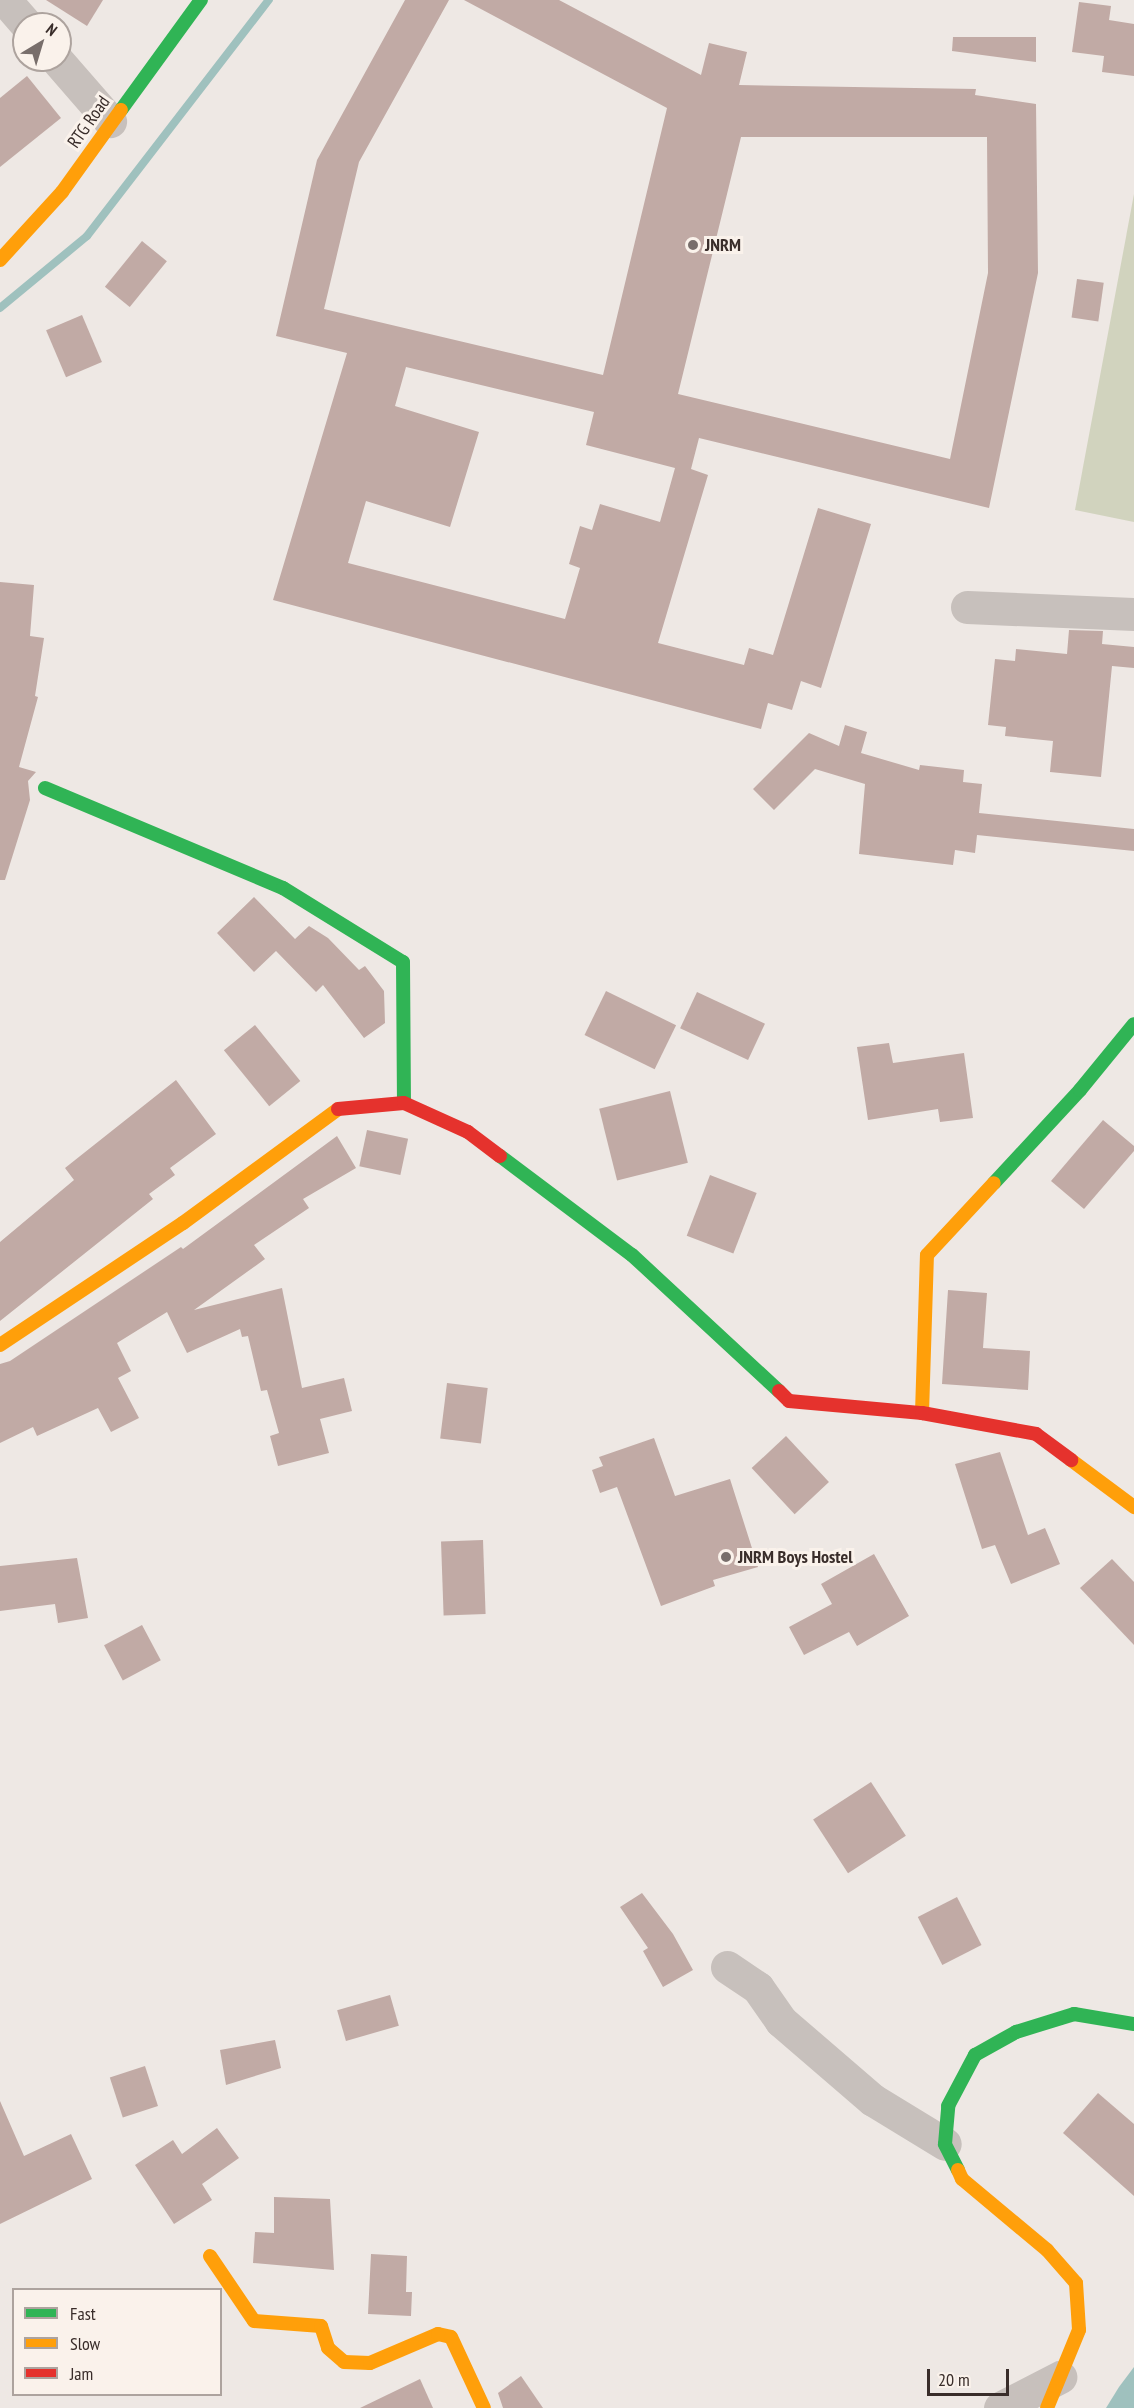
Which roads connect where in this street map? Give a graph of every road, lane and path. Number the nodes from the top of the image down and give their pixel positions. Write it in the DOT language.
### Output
graph roads {
  1 [pos="5,0"];
  2 [pos="201,0"];
  3 [pos="16,12"];
  4 [pos="67,72"];
  5 [pos="110,121"];
  6 [pos="0,260"];
  7 [pos="968,607"];
  8 [pos="1134,614"];
  9 [pos="45,788"];
  10 [pos="1134,1023"];
  11 [pos="404,1103"];
  12 [pos="0,1345"];
  13 [pos="922,1413"];
  14 [pos="1134,1507"];
  15 [pos="727,1967"];
  16 [pos="1134,2024"];
  17 [pos="945,2144"];
  18 [pos="210,2256"];
  19 [pos="1060,2377"];
  20 [pos="484,2408"];
  21 [pos="1000,2408"];
  22 [pos="1047,2408"];
  1 -- 3 [label="street"];
  2 -- 5 [label="street, RTG Road"];
  4 -- 5 [label="street"];
  5 -- 6 [label="street, RTG Road"];
  7 -- 8 [label="street"];
  9 -- 11 [label="street"];
  10 -- 13 [label="street"];
  11 -- 12 [label="street"];
  11 -- 13 [label="street"];
  13 -- 14 [label="street"];
  15 -- 17 [label="street"];
  16 -- 17 [label="street"];
  17 -- 19 [label="street"];
  18 -- 20 [label="street"];
  19 -- 21 [label="street"];
  19 -- 22 [label="street"];
}
